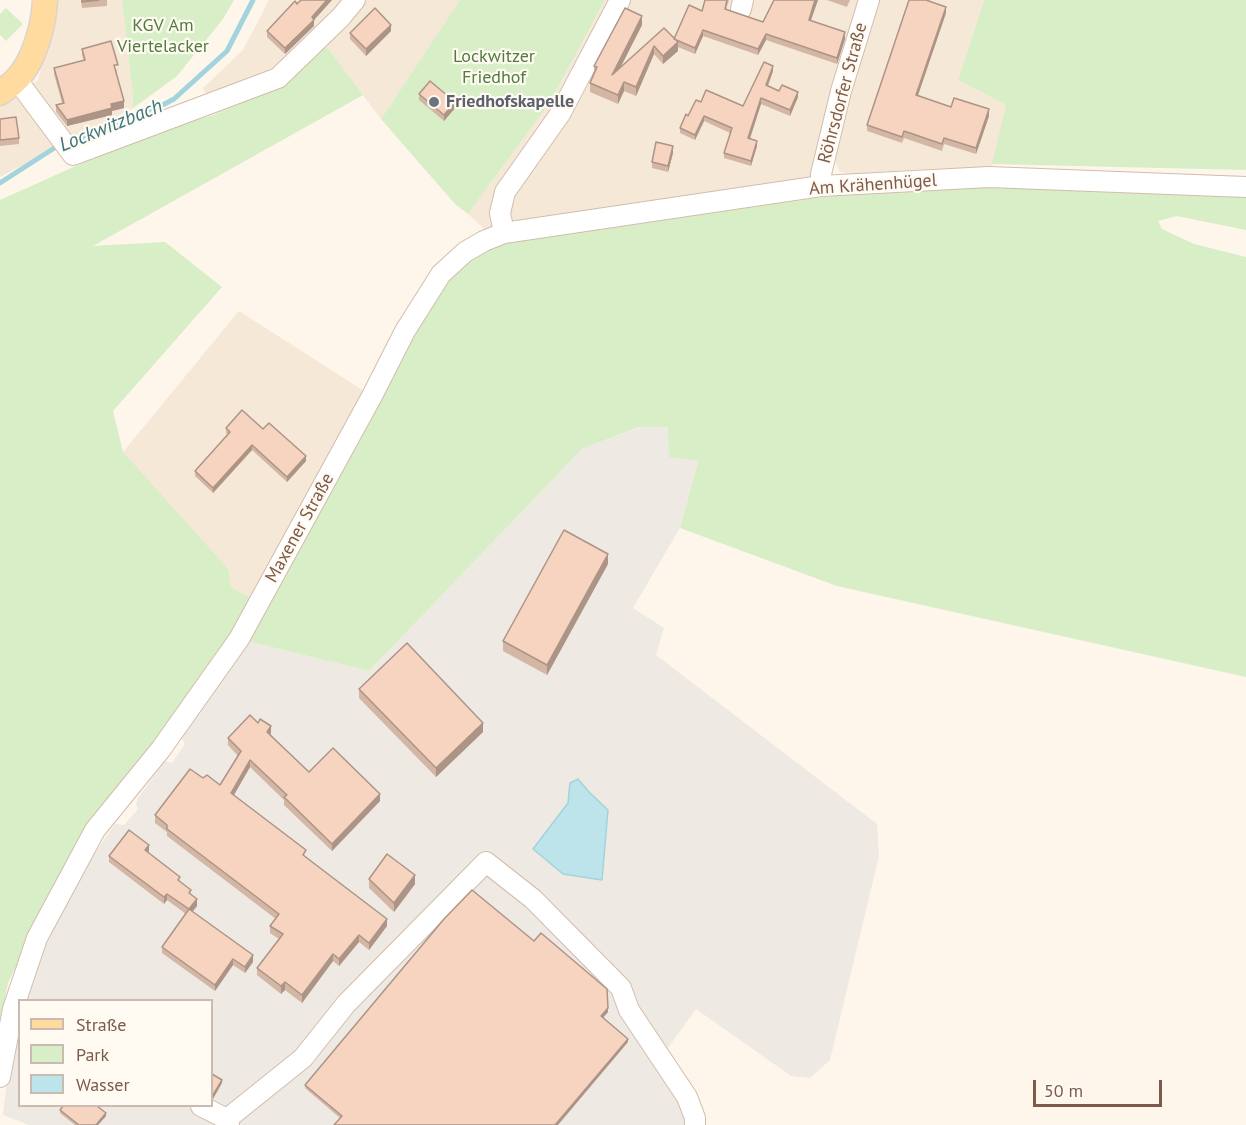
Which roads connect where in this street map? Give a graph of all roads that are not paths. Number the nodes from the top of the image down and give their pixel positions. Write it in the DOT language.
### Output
graph roads {
  1 [pos="45,0"];
  2 [pos="355,0"];
  3 [pos="620,0"];
  4 [pos="868,0"];
  5 [pos="8,86"];
  6 [pos="821,186"];
  7 [pos="1246,187"];
  8 [pos="504,233"];
  9 [pos="19,999"];
  10 [pos="16,1010"];
  11 [pos="0,1077"];
  12 [pos="203,1107"];
  13 [pos="228,1122"];
  14 [pos="695,1125"];
  1 -- 5 [label="main road"];
  2 -- 5 [label="street"];
  3 -- 8 [label="street"];
  4 -- 6 [label="street, Röhrsdorfer Straße"];
  6 -- 7 [label="street, Am Krähenhügel"];
  6 -- 8 [label="street, Am Krähenhügel"];
  8 -- 9 [label="street, Maxener Straße"];
  10 -- 11 [label="street, Maxener Straße"];
  12 -- 13 [label="street"];
  13 -- 14 [label="street"];
}
